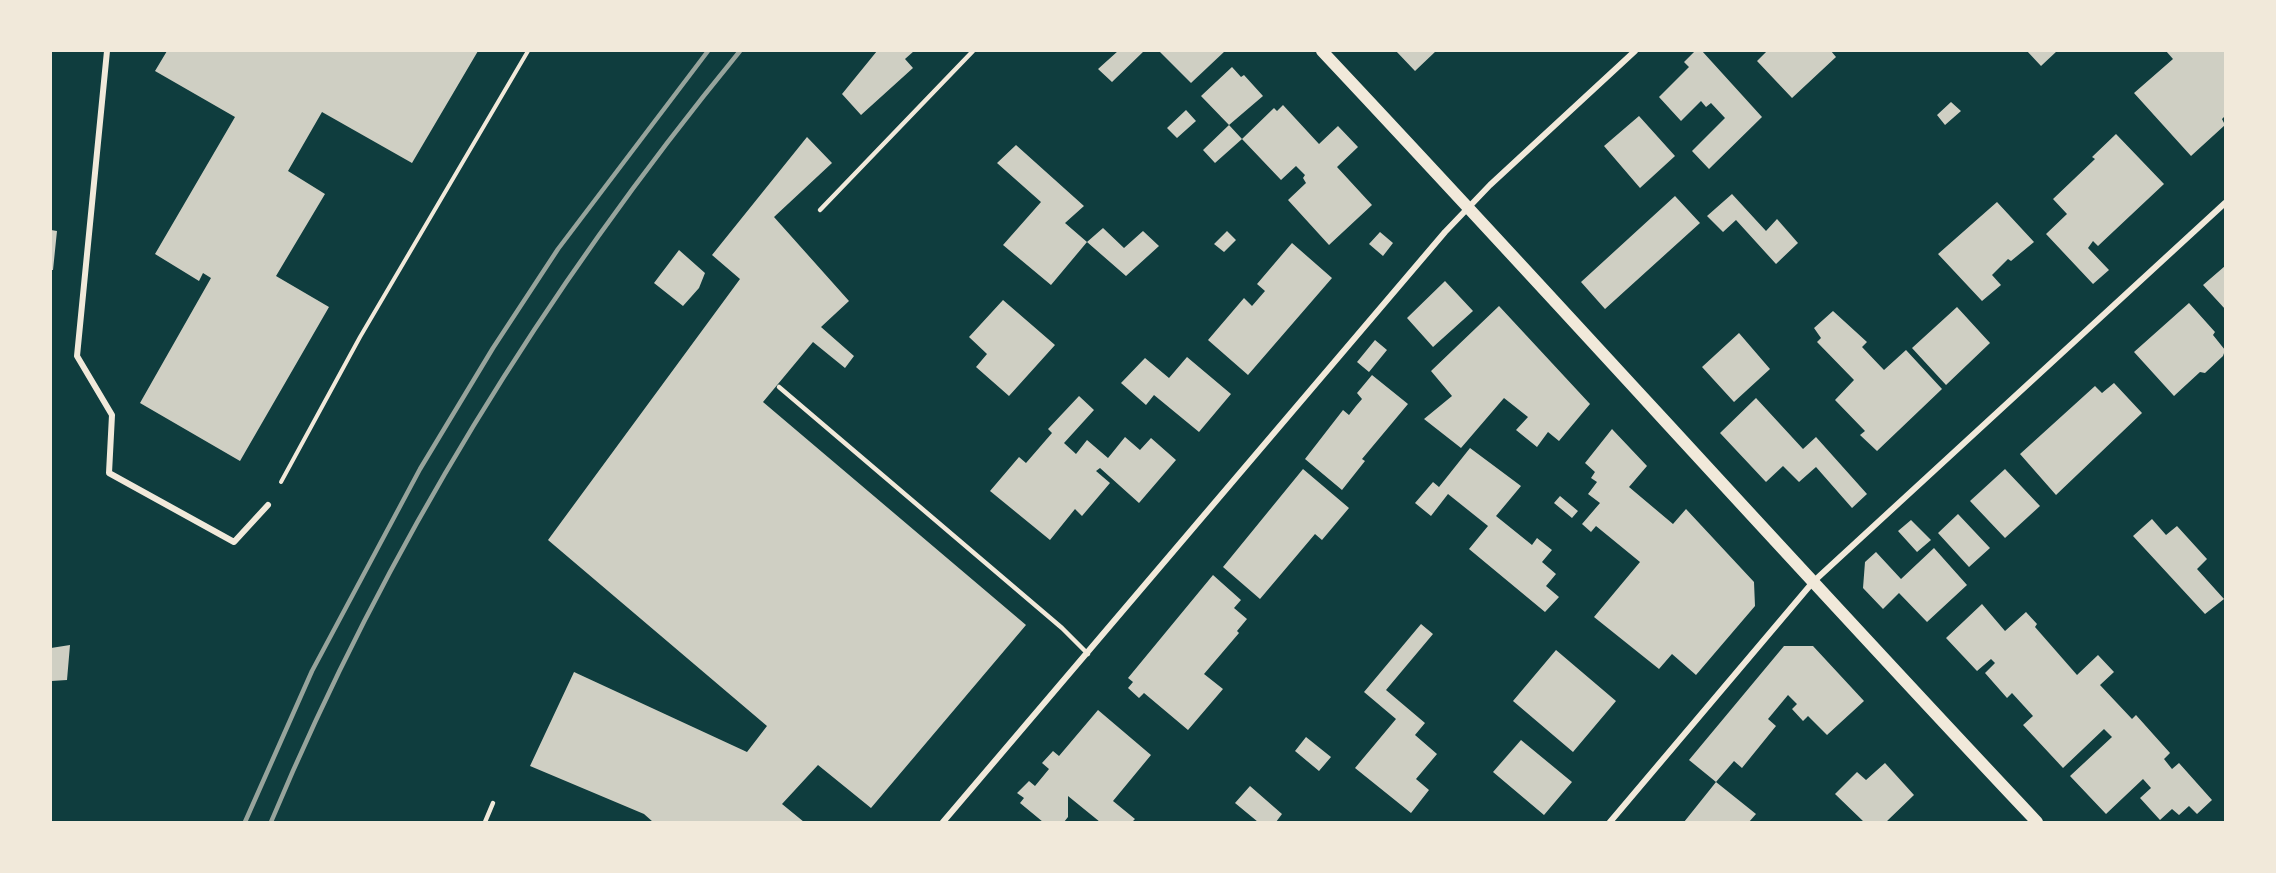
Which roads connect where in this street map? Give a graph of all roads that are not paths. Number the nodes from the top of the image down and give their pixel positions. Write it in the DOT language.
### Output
graph roads {
  1 [pos="107,51"];
  2 [pos="973,51"];
  3 [pos="1322,51"];
  4 [pos="1635,51"];
  5 [pos="2225,202"];
  6 [pos="1470,208"];
  7 [pos="820,210"];
  8 [pos="779,387"];
  9 [pos="268,505"];
  10 [pos="1813,582"];
  11 [pos="1088,654"];
  12 [pos="493,803"];
  13 [pos="485,822"];
  14 [pos="943,822"];
  15 [pos="1611,822"];
  16 [pos="2037,822"];
  1 -- 9 [label="street"];
  2 -- 7 [label="lane"];
  3 -- 6 [label="main road"];
  4 -- 6 [label="street"];
  5 -- 10 [label="street"];
  6 -- 10 [label="main road"];
  6 -- 11 [label="street"];
  8 -- 11 [label="lane"];
  10 -- 15 [label="street"];
  10 -- 16 [label="main road"];
  11 -- 14 [label="street"];
  12 -- 13 [label="lane"];
}
